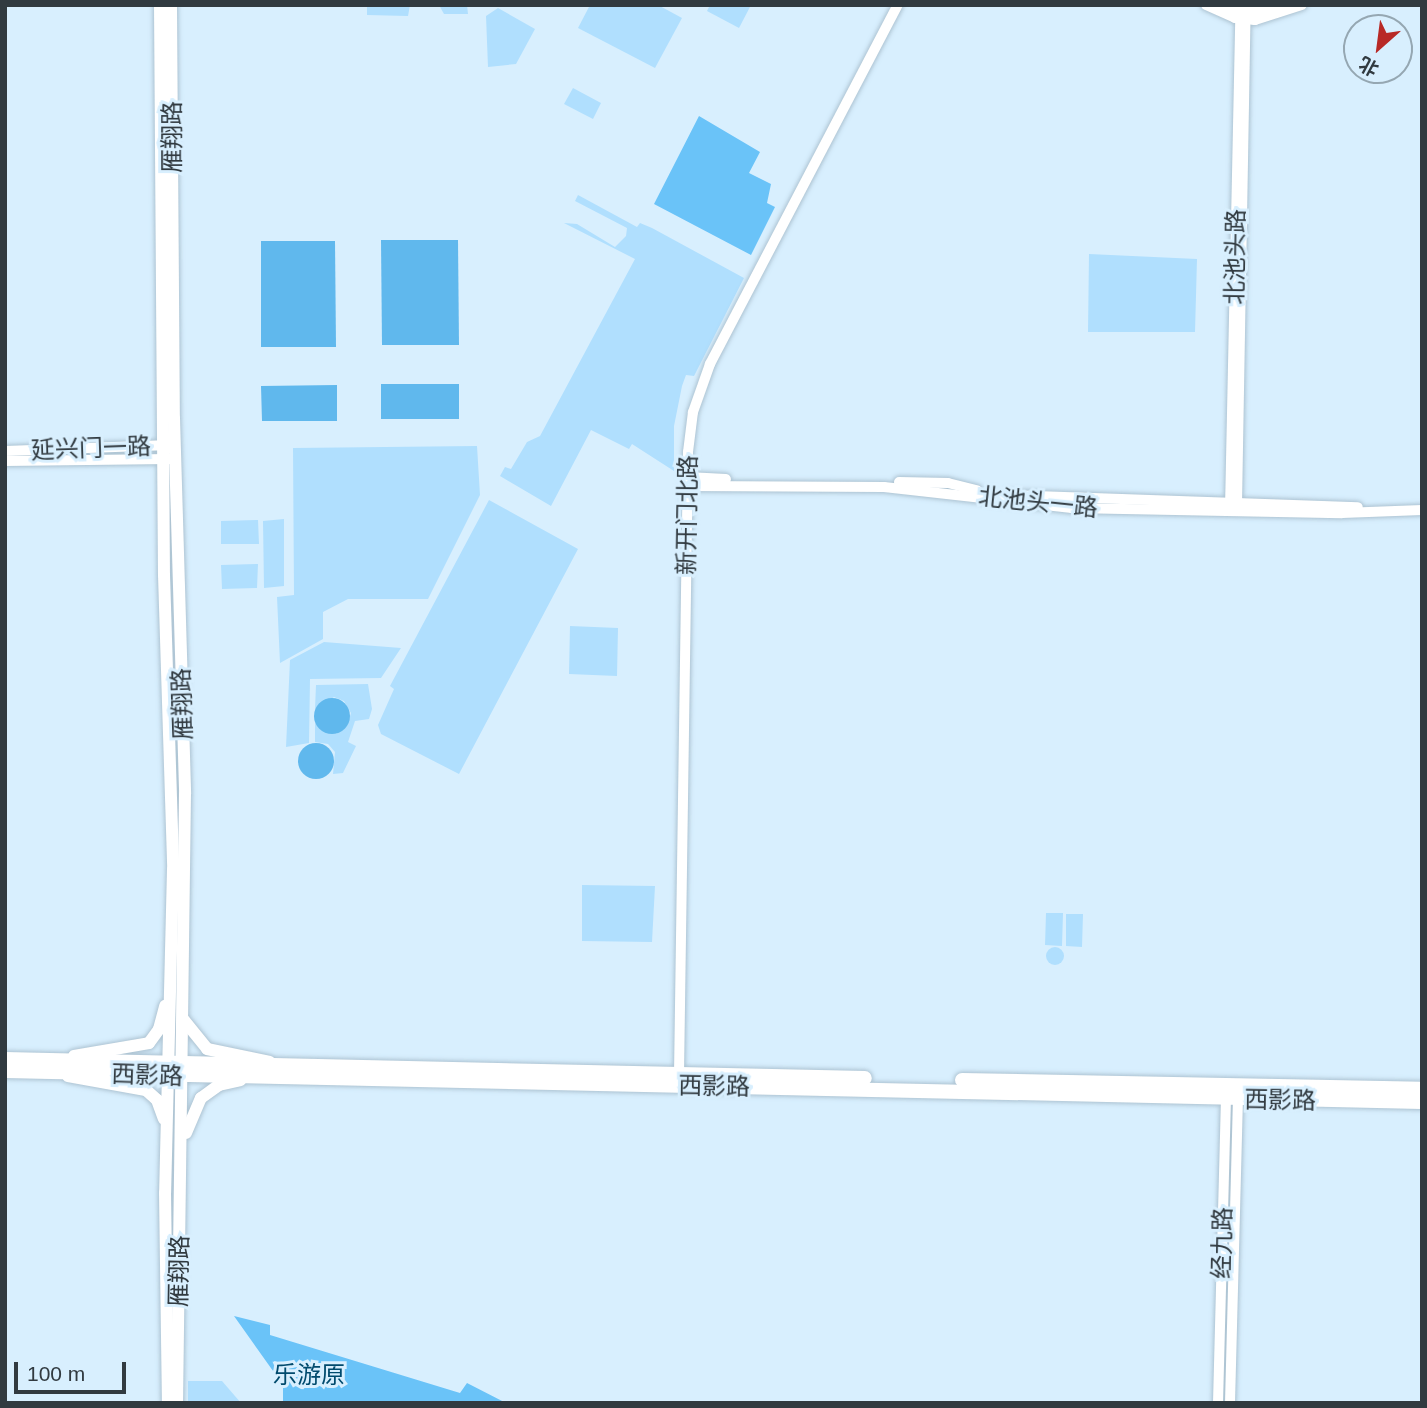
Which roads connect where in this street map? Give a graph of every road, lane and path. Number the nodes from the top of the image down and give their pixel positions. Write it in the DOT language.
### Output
graph roads {
  1 [pos="160,5"];
  2 [pos="171,5"];
  3 [pos="898,5"];
  4 [pos="1206,5"];
  5 [pos="1224,5"];
  6 [pos="1279,5"];
  7 [pos="1302,5"];
  8 [pos="1246,11"];
  9 [pos="5,450"];
  10 [pos="163,452"];
  11 [pos="177,452"];
  12 [pos="5,461"];
  13 [pos="687,482"];
  14 [pos="1233,507"];
  15 [pos="1422,510"];
  16 [pos="171,972"];
  17 [pos="181,1009"];
  18 [pos="5,1059"];
  19 [pos="51,1065"];
  20 [pos="277,1065"];
  21 [pos="175,1070"];
  22 [pos="5,1071"];
  23 [pos="679,1075"];
  24 [pos="256,1078"];
  25 [pos="1422,1088"];
  26 [pos="1232,1091"];
  27 [pos="1422,1102"];
  28 [pos="167,1133"];
  29 [pos="181,1150"];
  30 [pos="168,1403"];
  31 [pos="177,1403"];
  32 [pos="1218,1403"];
  33 [pos="1230,1403"];
  1 -- 10 [label="main road, 雁翔路"];
  2 -- 11 [label="main road, 雁翔路"];
  3 -- 13 [label="street, 新开门北路"];
  4 -- 8 [label="street"];
  5 -- 8 [label="main road"];
  6 -- 8 [label="main road"];
  7 -- 8 [label="street"];
  8 -- 14 [label="street, 北池头路"];
  9 -- 10 [label="street, 延兴门一路"];
  10 -- 11 [label="street, 延兴门一路"];
  10 -- 12 [label="street, 延兴门一路"];
  10 -- 16 [label="main road, 雁翔路"];
  11 -- 17 [label="main road, 雁翔路"];
  13 -- 14 [label="street, 北池头一路"];
  13 -- 23 [label="street, 新开门北路"];
  14 -- 15 [label="street, 北池头一路"];
  16 -- 19 [label="main road"];
  16 -- 21 [label="main road, 雁翔路"];
  17 -- 20 [label="main road"];
  17 -- 21 [label="main road, 雁翔路"];
  18 -- 19 [label="main road, 西影路"];
  19 -- 21 [label="main road, 西影路"];
  19 -- 22 [label="main road, 西影路"];
  19 -- 28 [label="main road"];
  20 -- 21 [label="main road, 西影路"];
  20 -- 23 [label="main road, 西影路"];
  21 -- 24 [label="main road, 西影路"];
  21 -- 28 [label="main road, 雁翔路"];
  21 -- 29 [label="main road, 雁翔路"];
  23 -- 26 [label="main road, 西影路"];
  24 -- 26 [label="main road, 西影路"];
  24 -- 29 [label="main road"];
  25 -- 26 [label="main road, 西影路"];
  26 -- 27 [label="main road, 西影路"];
  26 -- 32 [label="street, 经九路"];
  26 -- 33 [label="street, 经九路"];
  28 -- 30 [label="main road, 雁翔路"];
  29 -- 31 [label="main road, 雁翔路"];
}
